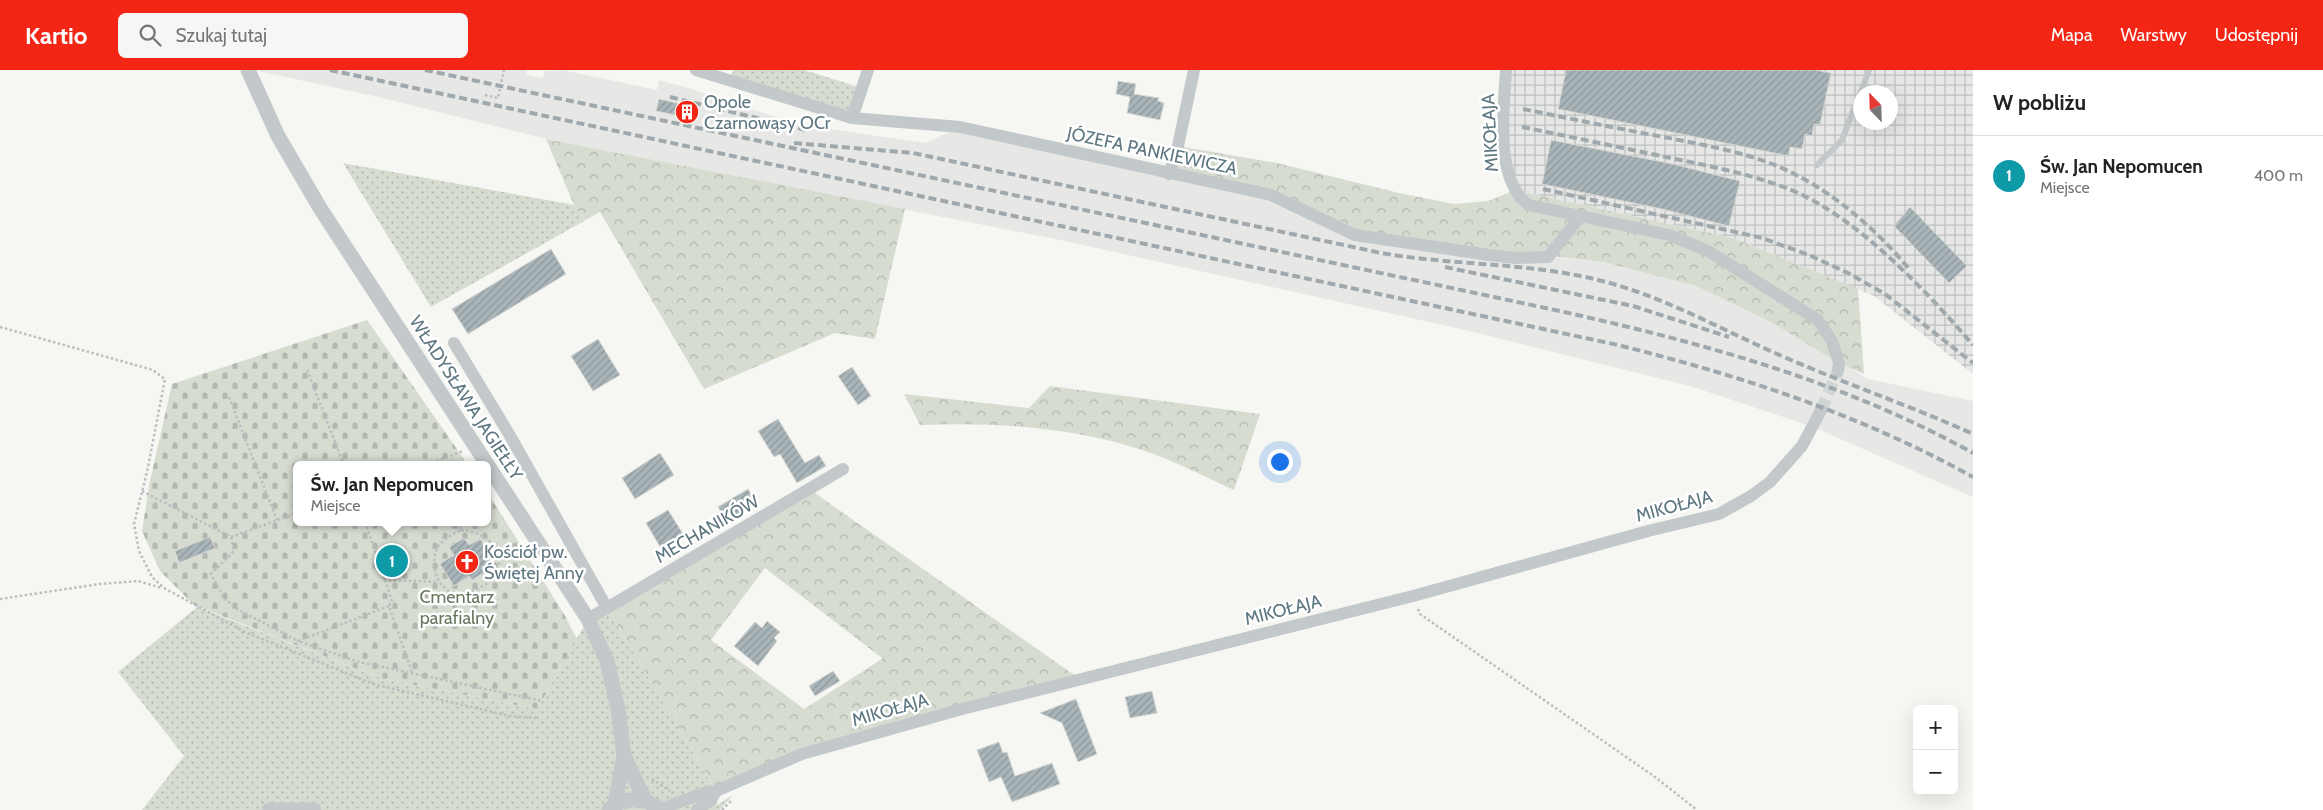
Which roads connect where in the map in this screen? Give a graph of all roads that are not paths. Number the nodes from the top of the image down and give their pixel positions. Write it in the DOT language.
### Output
graph roads {
  1 [pos="248,70"];
  2 [pos="696,70"];
  3 [pos="868,70"];
  4 [pos="1194,70"];
  5 [pos="1506,70"];
  6 [pos="1868,70"];
  7 [pos="1863,85"];
  8 [pos="1853,113"];
  9 [pos="852,118"];
  10 [pos="1817,165"];
  11 [pos="1169,174"];
  12 [pos="1580,217"];
  13 [pos="454,343"];
  14 [pos="1838,371"];
  15 [pos="1822,410"];
  16 [pos="485,461"];
  17 [pos="843,469"];
  18 [pos="491,470"];
  19 [pos="607,608"];
  20 [pos="588,619"];
  21 [pos="624,756"];
  22 [pos="716,791"];
  23 [pos="645,800"];
  24 [pos="612,807"];
  25 [pos="661,809"];
  26 [pos="269,810"];
  27 [pos="314,810"];
  28 [pos="697,810"];
  1 -- 16 [label="street, WŁADYSŁAWA JAGIEŁŁY"];
  2 -- 9 [label="street, JÓZEFA PANKIEWICZA"];
  3 -- 9 [label="street"];
  4 -- 11 [label="street"];
  5 -- 12 [label="street, MIKOŁAJA"];
  6 -- 7 [label="lane"];
  8 -- 10 [label="lane"];
  9 -- 11 [label="street, JÓZEFA PANKIEWICZA"];
  11 -- 12 [label="street, JÓZEFA PANKIEWICZA"];
  12 -- 14 [label="street, MIKOŁAJA"];
  13 -- 19 [label="street"];
  15 -- 22 [label="street, MIKOŁAJA"];
  17 -- 19 [label="street, MECHANIKÓW"];
  18 -- 20 [label="street, WŁADYSŁAWA JAGIEŁŁY"];
  19 -- 20 [label="street, MECHANIKÓW"];
  20 -- 21 [label="street, WŁADYSŁAWA JAGIEŁŁY"];
  21 -- 23 [label="street, WŁADYSŁAWA JAGIEŁŁY"];
  21 -- 24 [label="street, WŁADYSŁAWA JAGIEŁŁY"];
  22 -- 25 [label="street, MIKOŁAJA"];
  22 -- 28 [label="street, MIKOŁAJA"];
  23 -- 24 [label="street"];
  23 -- 25 [label="street"];
  26 -- 27 [label="street"];
}
